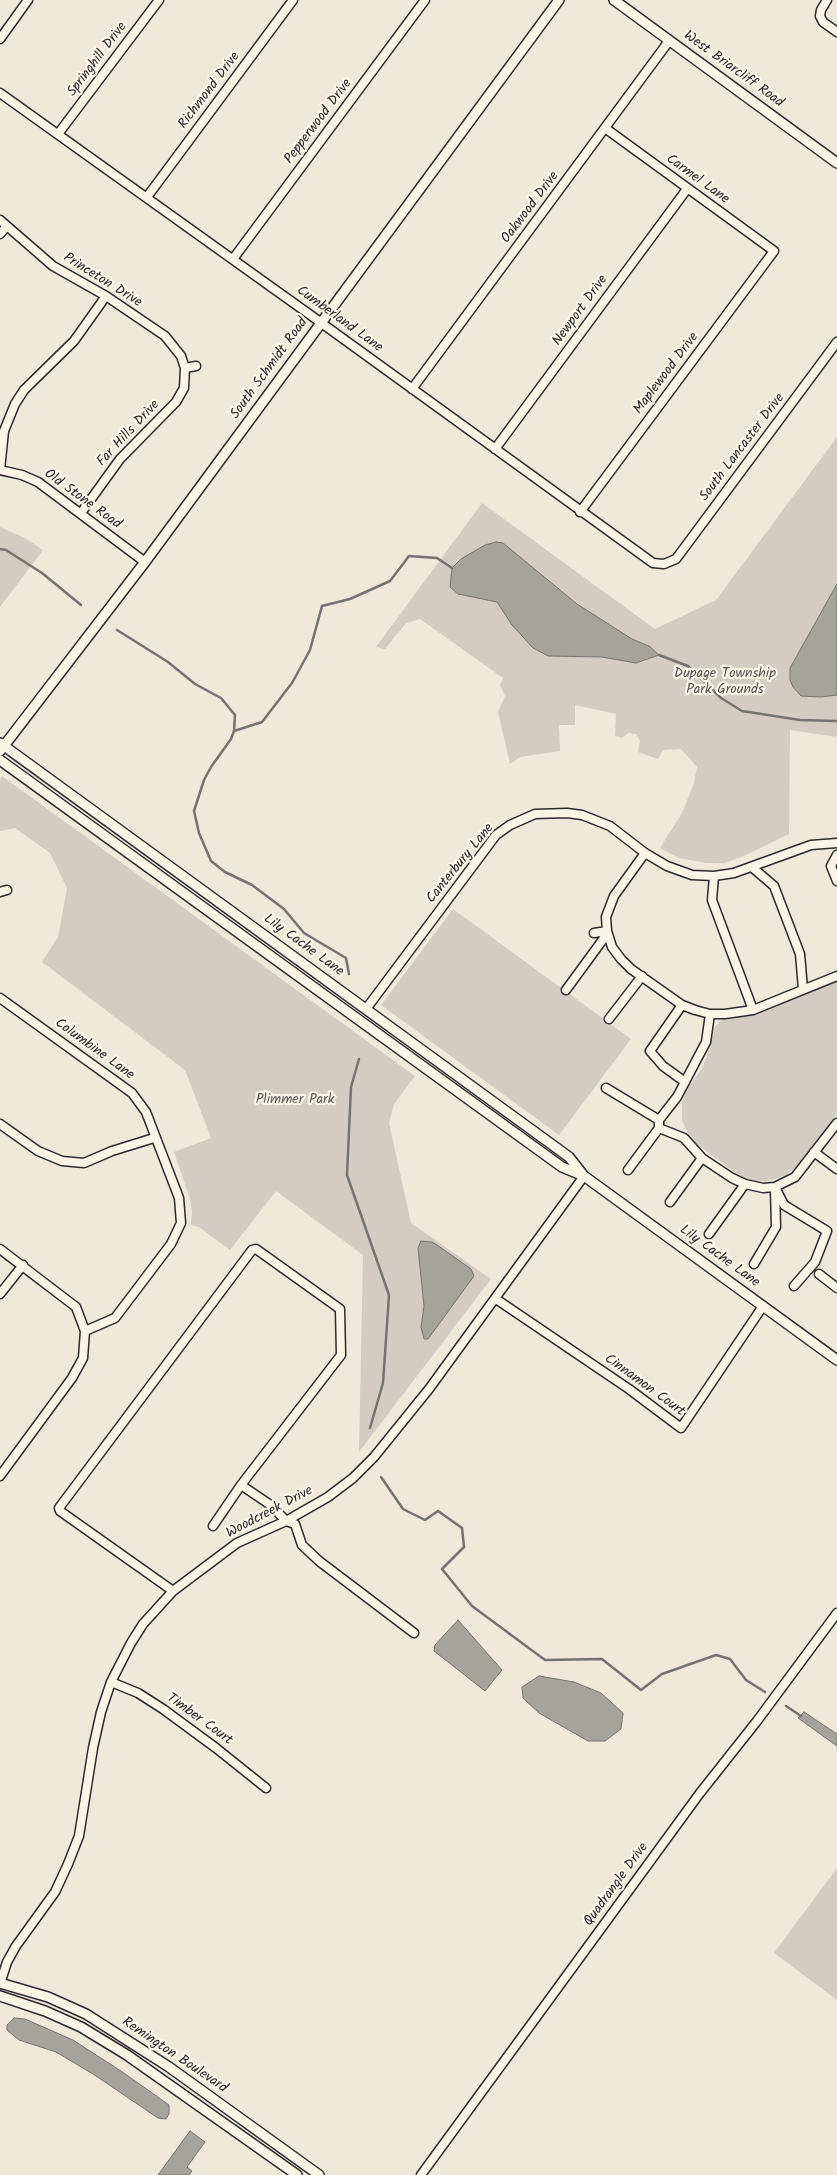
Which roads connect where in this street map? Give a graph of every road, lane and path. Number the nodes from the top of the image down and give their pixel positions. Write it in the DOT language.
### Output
graph roads {
  1 [pos="28,0"];
  2 [pos="159,0"];
  3 [pos="293,0"];
  4 [pos="426,0"];
  5 [pos="559,0"];
  6 [pos="614,0"];
  7 [pos="827,0"];
  8 [pos="837,32"];
  9 [pos="0,39"];
  10 [pos="669,41"];
  11 [pos="0,93"];
  12 [pos="605,128"];
  13 [pos="58,134"];
  14 [pos="837,163"];
  15 [pos="687,189"];
  16 [pos="147,197"];
  17 [pos="0,220"];
  18 [pos="7,226"];
  19 [pos="0,234"];
  20 [pos="774,251"];
  21 [pos="233,259"];
  22 [pos="106,296"];
  23 [pos="321,322"];
  24 [pos="837,342"];
  25 [pos="196,366"];
  26 [pos="185,368"];
  27 [pos="412,389"];
  28 [pos="495,449"];
  29 [pos="0,470"];
  30 [pos="580,512"];
  31 [pos="81,513"];
  32 [pos="145,562"];
  33 [pos="664,564"];
  34 [pos="1,747"];
  35 [pos="0,760"];
  36 [pos="837,843"];
  37 [pos="645,853"];
  38 [pos="837,855"];
  39 [pos="753,868"];
  40 [pos="714,876"];
  41 [pos="837,881"];
  42 [pos="594,933"];
  43 [pos="607,933"];
  44 [pos="642,976"];
  45 [pos="837,976"];
  46 [pos="803,989"];
  47 [pos="566,990"];
  48 [pos="0,998"];
  49 [pos="682,1005"];
  50 [pos="366,1009"];
  51 [pos="753,1010"];
  52 [pos="710,1014"];
  53 [pos="359,1020"];
  54 [pos="609,1020"];
  55 [pos="685,1082"];
  56 [pos="606,1088"];
  57 [pos="837,1123"];
  58 [pos="0,1124"];
  59 [pos="659,1124"];
  60 [pos="154,1138"];
  61 [pos="814,1152"];
  62 [pos="702,1158"];
  63 [pos="837,1169"];
  64 [pos="628,1170"];
  65 [pos="584,1176"];
  66 [pos="745,1184"];
  67 [pos="774,1187"];
  68 [pos="670,1202"];
  69 [pos="709,1234"];
  70 [pos="0,1249"];
  71 [pos="754,1264"];
  72 [pos="23,1265"];
  73 [pos="818,1274"];
  74 [pos="794,1286"];
  75 [pos="837,1288"];
  76 [pos="0,1294"];
  77 [pos="496,1299"];
  78 [pos="763,1306"];
  79 [pos="85,1331"];
  80 [pos="837,1360"];
  81 [pos="0,1476"];
  82 [pos="241,1485"];
  83 [pos="286,1521"];
  84 [pos="213,1526"];
  85 [pos="173,1590"];
  86 [pos="837,1613"];
  87 [pos="414,1633"];
  88 [pos="111,1682"];
  89 [pos="266,1788"];
  90 [pos="0,1984"];
  91 [pos="0,1996"];
  92 [pos="297,2175"];
  93 [pos="319,2175"];
  94 [pos="421,2175"];
  1 -- 9 [label="street"];
  2 -- 13 [label="street, Springhill Drive"];
  3 -- 16 [label="street, Richmond Drive"];
  4 -- 21 [label="street, Pepperwood Drive"];
  5 -- 23 [label="street, South Schmidt Road"];
  6 -- 10 [label="street, West Briarcliff Road"];
  7 -- 8 [label="street"];
  10 -- 12 [label="street, Oakwood Drive"];
  10 -- 14 [label="street, West Briarcliff Road"];
  11 -- 13 [label="street, Cumberland Lane"];
  12 -- 15 [label="street, Carmel Lane"];
  12 -- 27 [label="street, Oakwood Drive"];
  13 -- 16 [label="street, Cumberland Lane"];
  15 -- 20 [label="street, Carmel Lane"];
  15 -- 28 [label="street, Newport Drive"];
  16 -- 21 [label="street, Cumberland Lane"];
  17 -- 18 [label="street, Princeton Drive"];
  18 -- 19 [label="street"];
  18 -- 22 [label="street, Princeton Drive"];
  20 -- 30 [label="street, Maplewood Drive"];
  21 -- 23 [label="street, Cumberland Lane"];
  22 -- 26 [label="street, Princeton Drive"];
  22 -- 29 [label="street"];
  23 -- 27 [label="street, Cumberland Lane"];
  23 -- 32 [label="street, South Schmidt Road"];
  24 -- 33 [label="street, South Lancaster Drive"];
  25 -- 26 [label="street"];
  26 -- 31 [label="street, Far Hills Drive"];
  27 -- 28 [label="street, Cumberland Lane"];
  28 -- 30 [label="street, Cumberland Lane"];
  29 -- 31 [label="street, Old Stone Road"];
  30 -- 33 [label="street, Cumberland Lane"];
  31 -- 32 [label="street, Old Stone Road"];
  32 -- 34 [label="street, South Schmidt Road"];
  34 -- 50 [label="street, Lily Cache Lane"];
  35 -- 53 [label="street, Lily Cache Lane"];
  36 -- 39 [label="street, Canterbury Lane"];
  37 -- 40 [label="street, Canterbury Lane"];
  37 -- 43 [label="street"];
  37 -- 50 [label="street, Canterbury Lane"];
  38 -- 41 [label="street"];
  39 -- 40 [label="street, Canterbury Lane"];
  39 -- 46 [label="street"];
  40 -- 51 [label="street"];
  42 -- 43 [label="street"];
  43 -- 44 [label="street"];
  43 -- 47 [label="street"];
  44 -- 49 [label="street"];
  44 -- 54 [label="street"];
  45 -- 46 [label="street"];
  46 -- 51 [label="street"];
  48 -- 60 [label="street, Columbine Lane"];
  49 -- 52 [label="street"];
  49 -- 55 [label="street"];
  50 -- 53 [label="street"];
  50 -- 65 [label="street, Lily Cache Lane"];
  51 -- 52 [label="street"];
  52 -- 55 [label="street"];
  53 -- 65 [label="street, Lily Cache Lane"];
  55 -- 59 [label="street"];
  56 -- 59 [label="street"];
  57 -- 61 [label="street"];
  58 -- 60 [label="street"];
  59 -- 62 [label="street"];
  59 -- 64 [label="street"];
  60 -- 79 [label="street, Columbine Lane"];
  61 -- 63 [label="street"];
  61 -- 67 [label="street"];
  62 -- 66 [label="street"];
  62 -- 68 [label="street"];
  65 -- 77 [label="street, Woodcreek Drive"];
  65 -- 78 [label="street, Lily Cache Lane"];
  66 -- 67 [label="street"];
  66 -- 69 [label="street"];
  67 -- 71 [label="street"];
  67 -- 74 [label="street"];
  70 -- 72 [label="street"];
  72 -- 76 [label="street"];
  72 -- 79 [label="street"];
  73 -- 75 [label="street"];
  77 -- 78 [label="street, Cinnamon Court"];
  77 -- 83 [label="street, Woodcreek Drive"];
  78 -- 80 [label="street, Lily Cache Lane"];
  79 -- 81 [label="street"];
  82 -- 83 [label="street"];
  82 -- 84 [label="street"];
  82 -- 85 [label="street"];
  83 -- 85 [label="street, Woodcreek Drive"];
  83 -- 87 [label="street"];
  85 -- 88 [label="street, Woodcreek Drive"];
  86 -- 94 [label="street, Quadrangle Drive"];
  88 -- 89 [label="street, Timber Court"];
  88 -- 90 [label="street, Woodcreek Drive"];
  90 -- 93 [label="street, Remington Boulevard"];
  91 -- 92 [label="street, Remington Boulevard"];
}
